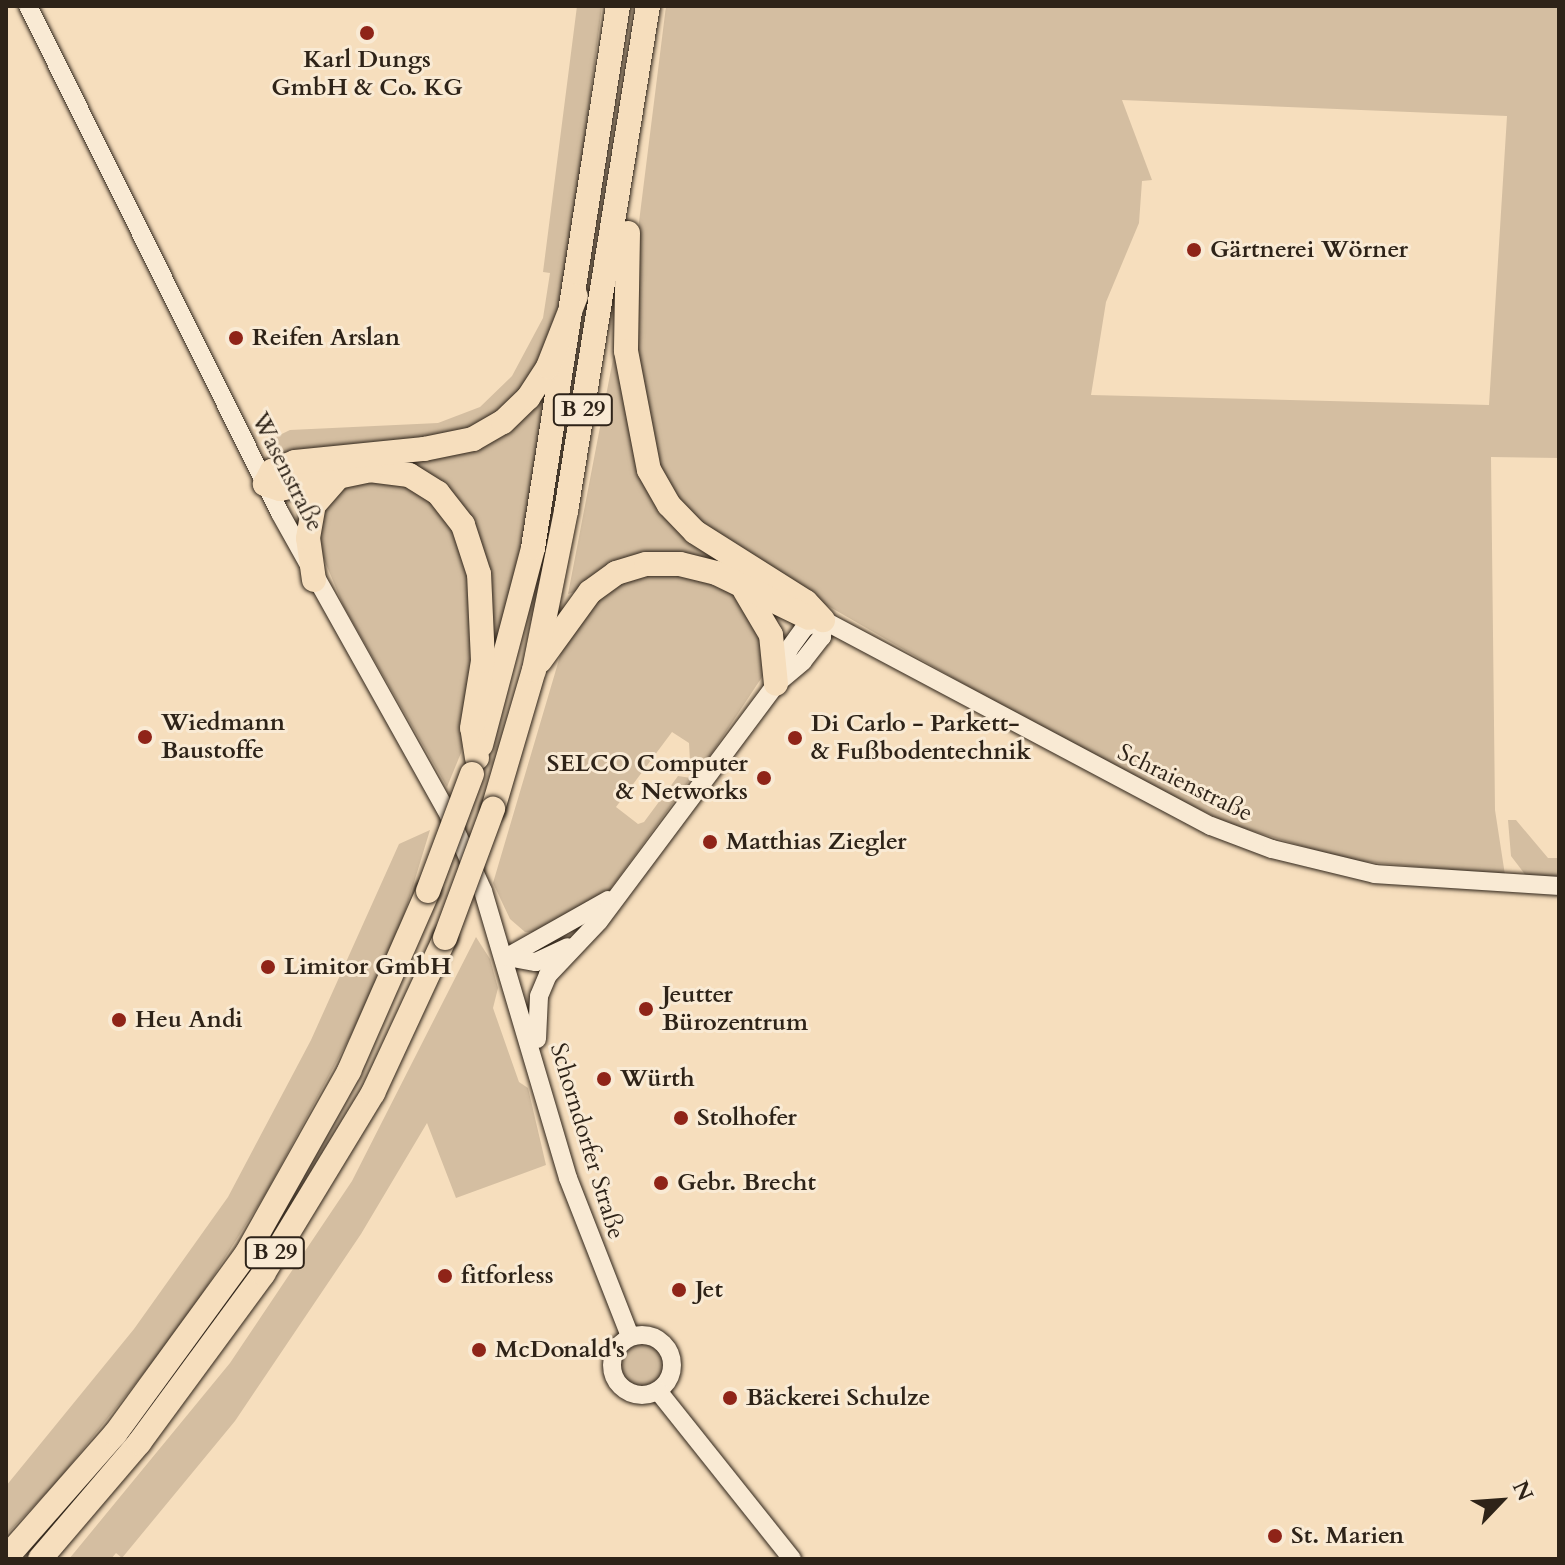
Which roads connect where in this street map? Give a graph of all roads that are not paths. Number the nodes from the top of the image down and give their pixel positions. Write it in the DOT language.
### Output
graph roads {
  1 [pos="28,6"];
  2 [pos="618,6"];
  3 [pos="648,6"];
  4 [pos="623,186"];
  5 [pos="576,296"];
  6 [pos="339,476"];
  7 [pos="265,484"];
  8 [pos="314,580"];
  9 [pos="741,586"];
  10 [pos="823,620"];
  11 [pos="534,670"];
  12 [pos="776,684"];
  13 [pos="474,766"];
  14 [pos="1559,886"];
  15 [pos="625,888"];
  16 [pos="575,944"];
  17 [pos="507,957"];
  18 [pos="539,1070"];
  19 [pos="630,1336"];
  20 [pos="658,1391"];
  21 [pos="6,1558"];
  22 [pos="40,1559"];
  23 [pos="792,1559"];
  1 -- 7 [label="street, Wasenstraße"];
  2 -- 5 [label="highway, B 29"];
  3 -- 4 [label="highway, B 29"];
  4 -- 10 [label="highway"];
  4 -- 11 [label="highway, B 29"];
  5 -- 7 [label="highway"];
  5 -- 13 [label="highway, B 29"];
  6 -- 7 [label="highway"];
  6 -- 8 [label="highway"];
  6 -- 13 [label="highway"];
  7 -- 8 [label="street, Wasenstraße"];
  8 -- 17 [label="street, Wasenstraße"];
  9 -- 10 [label="highway"];
  9 -- 11 [label="highway"];
  9 -- 12 [label="highway"];
  10 -- 12 [label="street"];
  10 -- 14 [label="street, Schraienstraße"];
  11 -- 22 [label="highway, B 29, bridge"];
  12 -- 15 [label="street"];
  13 -- 21 [label="highway, B 29, bridge"];
  15 -- 16 [label="street"];
  15 -- 17 [label="street"];
  16 -- 17 [label="street"];
  16 -- 18 [label="street"];
  17 -- 18 [label="street, Schorndorfer Straße"];
  18 -- 19 [label="street, Schorndorfer Straße"];
  19 -- 20 [label="street"];
  19 -- 20 [label="street"];
  20 -- 23 [label="street"];
}
